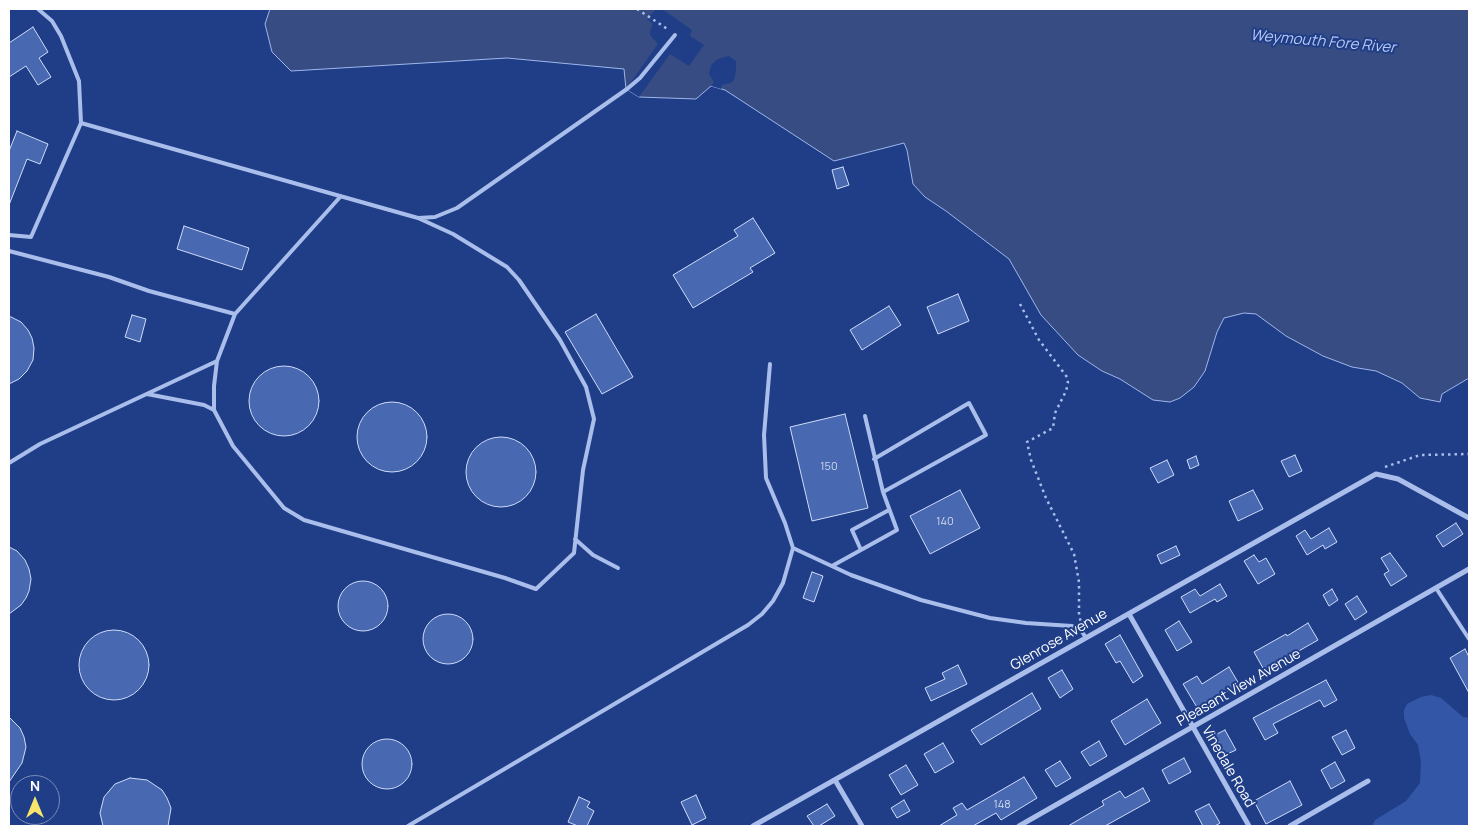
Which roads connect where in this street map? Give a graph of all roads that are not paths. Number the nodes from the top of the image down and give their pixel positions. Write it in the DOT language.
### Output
graph roads {
  1 [pos="38,9"];
  2 [pos="675,35"];
  3 [pos="81,122"];
  4 [pos="341,196"];
  5 [pos="418,218"];
  6 [pos="9,235"];
  7 [pos="9,251"];
  8 [pos="235,314"];
  9 [pos="217,361"];
  10 [pos="770,364"];
  11 [pos="146,394"];
  12 [pos="214,410"];
  13 [pos="865,416"];
  14 [pos="874,460"];
  15 [pos="9,463"];
  16 [pos="883,492"];
  17 [pos="889,510"];
  18 [pos="1469,518"];
  19 [pos="575,539"];
  20 [pos="793,548"];
  21 [pos="861,550"];
  22 [pos="832,566"];
  23 [pos="618,568"];
  24 [pos="1469,569"];
  25 [pos="1436,588"];
  26 [pos="1129,614"];
  27 [pos="1086,638"];
  28 [pos="1469,640"];
  29 [pos="1192,728"];
  30 [pos="836,780"];
  31 [pos="1368,780"];
  32 [pos="408,826"];
  33 [pos="753,826"];
  34 [pos="862,826"];
  35 [pos="1019,826"];
  36 [pos="1249,826"];
  37 [pos="1290,826"];
  1 -- 3 [label="lane"];
  2 -- 5 [label="lane"];
  3 -- 4 [label="lane"];
  3 -- 6 [label="lane"];
  4 -- 5 [label="lane"];
  4 -- 8 [label="lane"];
  5 -- 19 [label="lane"];
  7 -- 8 [label="lane"];
  8 -- 9 [label="lane"];
  9 -- 11 [label="lane"];
  9 -- 12 [label="lane"];
  10 -- 20 [label="lane"];
  11 -- 12 [label="lane"];
  11 -- 15 [label="lane"];
  12 -- 19 [label="lane"];
  13 -- 14 [label="lane"];
  14 -- 16 [label="lane"];
  14 -- 16 [label="lane"];
  16 -- 17 [label="lane"];
  17 -- 21 [label="lane"];
  17 -- 21 [label="lane"];
  18 -- 26 [label="street, Glenrose Avenue"];
  19 -- 23 [label="lane"];
  20 -- 22 [label="lane"];
  20 -- 32 [label="lane"];
  21 -- 22 [label="lane"];
  22 -- 27 [label="lane"];
  24 -- 25 [label="street, Pleasant View Avenue"];
  25 -- 28 [label="lane"];
  25 -- 29 [label="street, Pleasant View Avenue"];
  26 -- 27 [label="street, Glenrose Avenue"];
  26 -- 29 [label="street, Vinedale Road"];
  27 -- 30 [label="street, Glenrose Avenue"];
  29 -- 35 [label="street, Pleasant View Avenue"];
  29 -- 36 [label="street, Vinedale Road"];
  30 -- 33 [label="street, Glenrose Avenue"];
  30 -- 34 [label="street"];
  31 -- 37 [label="street"];
}
